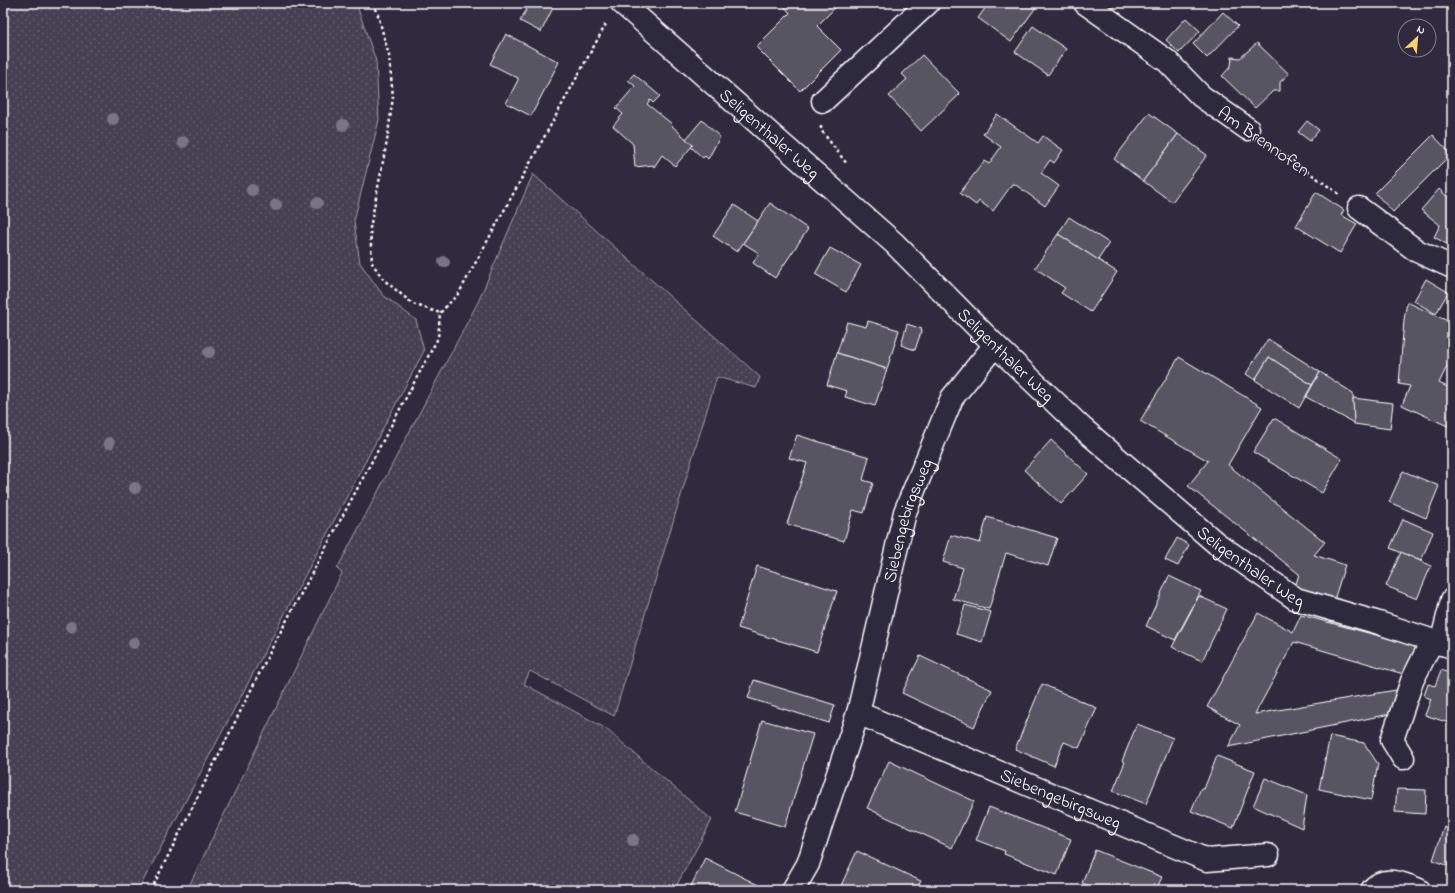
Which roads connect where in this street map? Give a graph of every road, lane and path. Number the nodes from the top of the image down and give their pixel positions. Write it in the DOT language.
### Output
graph roads {
  1 [pos="372,3"];
  2 [pos="622,3"];
  3 [pos="928,3"];
  4 [pos="1085,3"];
  5 [pos="606,23"];
  6 [pos="823,101"];
  7 [pos="1248,129"];
  8 [pos="1359,208"];
  9 [pos="1452,267"];
  10 [pos="440,313"];
  11 [pos="995,345"];
  12 [pos="1452,600"];
  13 [pos="1442,644"];
  14 [pos="858,713"];
  15 [pos="1403,758"];
  16 [pos="1268,856"];
  17 [pos="151,890"];
  18 [pos="793,890"];
  19 [pos="1372,890"];
  20 [pos="1419,890"];
  1 -- 10 [label="path"];
  2 -- 11 [label="street, Seligenthaler Weg"];
  3 -- 6 [label="street"];
  4 -- 7 [label="street, Am Brennofen"];
  5 -- 10 [label="path"];
  7 -- 8 [label="path, Am Brennofen"];
  8 -- 9 [label="street"];
  10 -- 17 [label="path"];
  11 -- 13 [label="street, Seligenthaler Weg"];
  11 -- 14 [label="street, Siebengebirgsweg"];
  12 -- 13 [label="street"];
  13 -- 15 [label="street"];
  14 -- 16 [label="street, Siebengebirgsweg"];
  14 -- 18 [label="street, Siebengebirgsweg"];
  19 -- 20 [label="street"];
}
